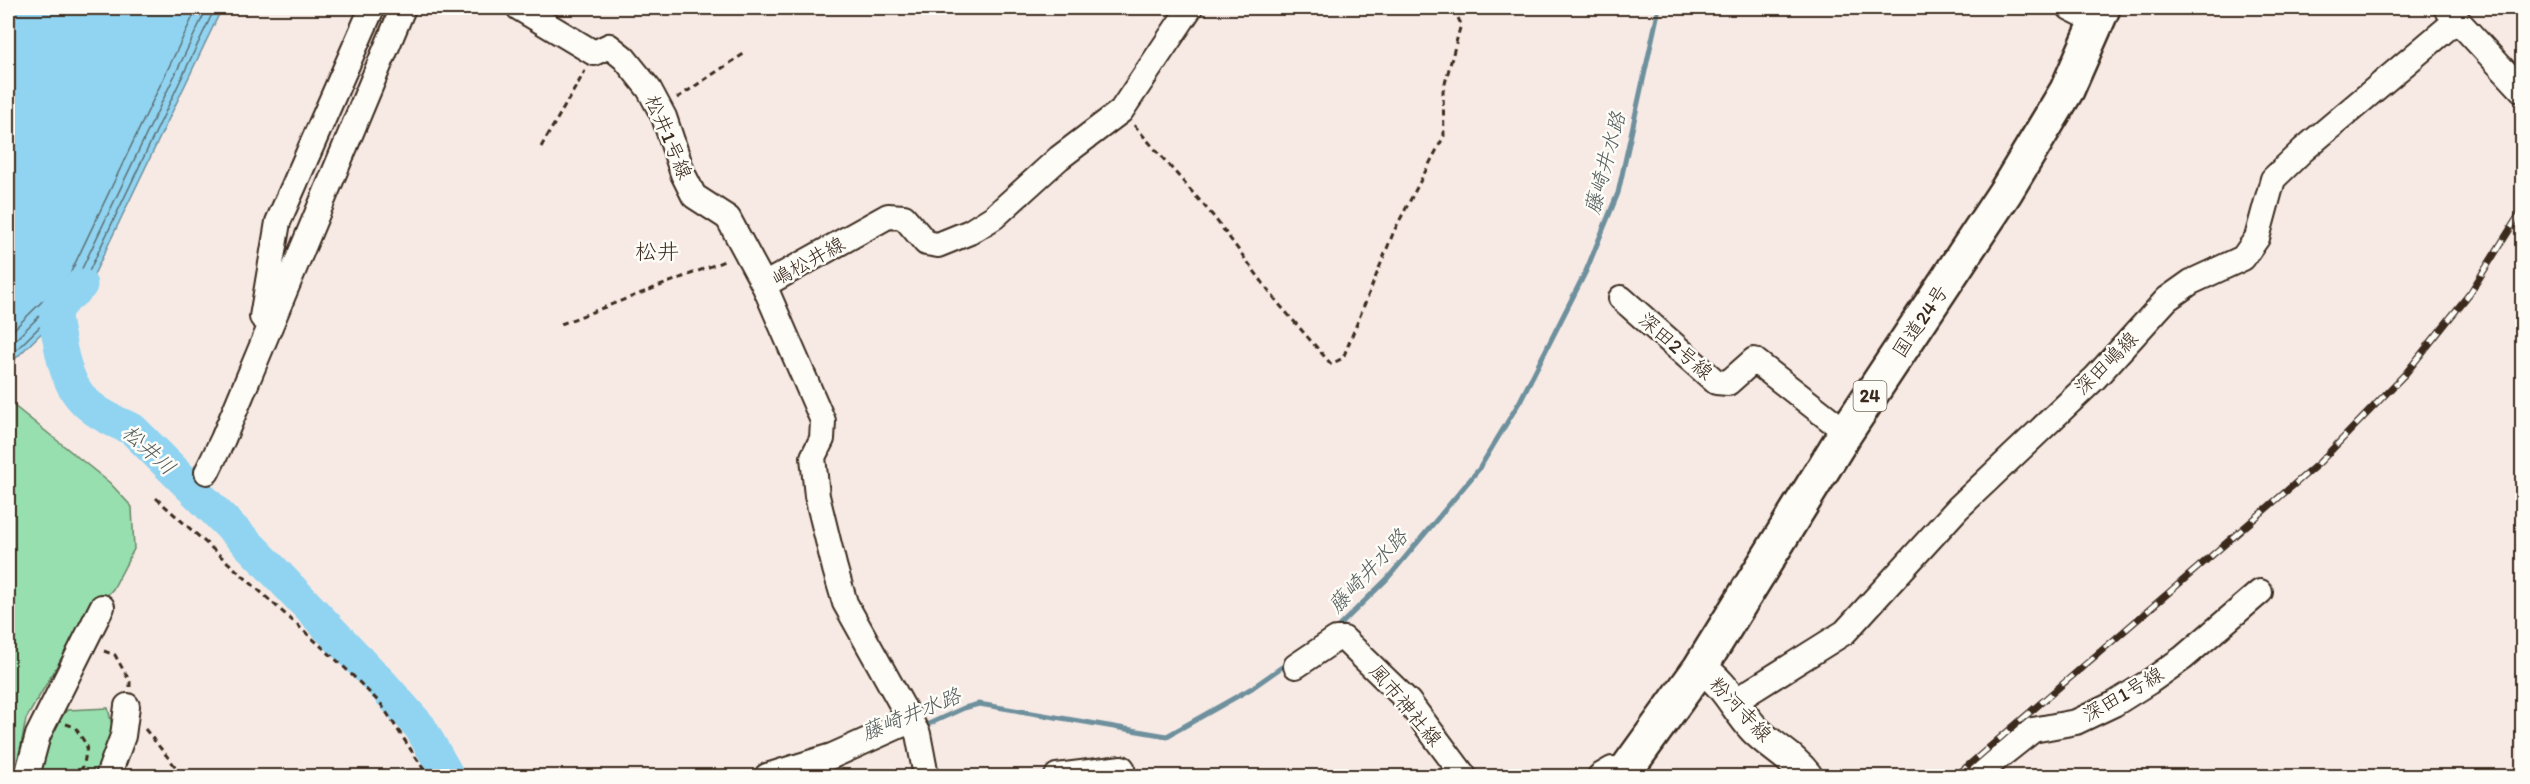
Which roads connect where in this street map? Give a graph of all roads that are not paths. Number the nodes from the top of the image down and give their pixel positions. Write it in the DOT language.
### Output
graph roads {
  1 [pos="372,8"];
  2 [pos="403,8"];
  3 [pos="519,8"];
  4 [pos="1190,8"];
  5 [pos="2090,12"];
  6 [pos="2451,14"];
  7 [pos="2523,90"];
  8 [pos="764,285"];
  9 [pos="1621,298"];
  10 [pos="255,358"];
  11 [pos="1846,432"];
  12 [pos="207,472"];
  13 [pos="2260,592"];
  14 [pos="102,607"];
  15 [pos="1296,666"];
  16 [pos="1700,668"];
  17 [pos="1735,701"];
  18 [pos="127,706"];
  19 [pos="914,727"];
  20 [pos="1122,768"];
  21 [pos="1616,774"];
  22 [pos="27,777"];
  23 [pos="108,777"];
  24 [pos="767,777"];
  25 [pos="926,777"];
  26 [pos="1057,777"];
  27 [pos="1464,777"];
  28 [pos="1807,777"];
  29 [pos="1976,777"];
  1 -- 10 [label="street"];
  2 -- 10 [label="street"];
  3 -- 8 [label="street, 松井1号線"];
  4 -- 8 [label="street, 嶋松井線"];
  5 -- 11 [label="highway, 国道24号 / 24"];
  6 -- 7 [label="street"];
  6 -- 17 [label="street, 深田嶋線"];
  8 -- 19 [label="street, 嶋松井線"];
  9 -- 11 [label="street, 深田2号線"];
  10 -- 12 [label="street"];
  11 -- 16 [label="highway, 国道24号 / 24"];
  13 -- 29 [label="street, 深田1号線"];
  14 -- 22 [label="street"];
  15 -- 27 [label="street, 風市神社線"];
  16 -- 17 [label="main road, 粉河寺線"];
  16 -- 21 [label="highway, 国道24号 / 24"];
  17 -- 28 [label="main road, 粉河寺線"];
  18 -- 23 [label="street"];
  19 -- 24 [label="street"];
  19 -- 25 [label="street, 嶋松井線"];
  20 -- 26 [label="street"];
}
